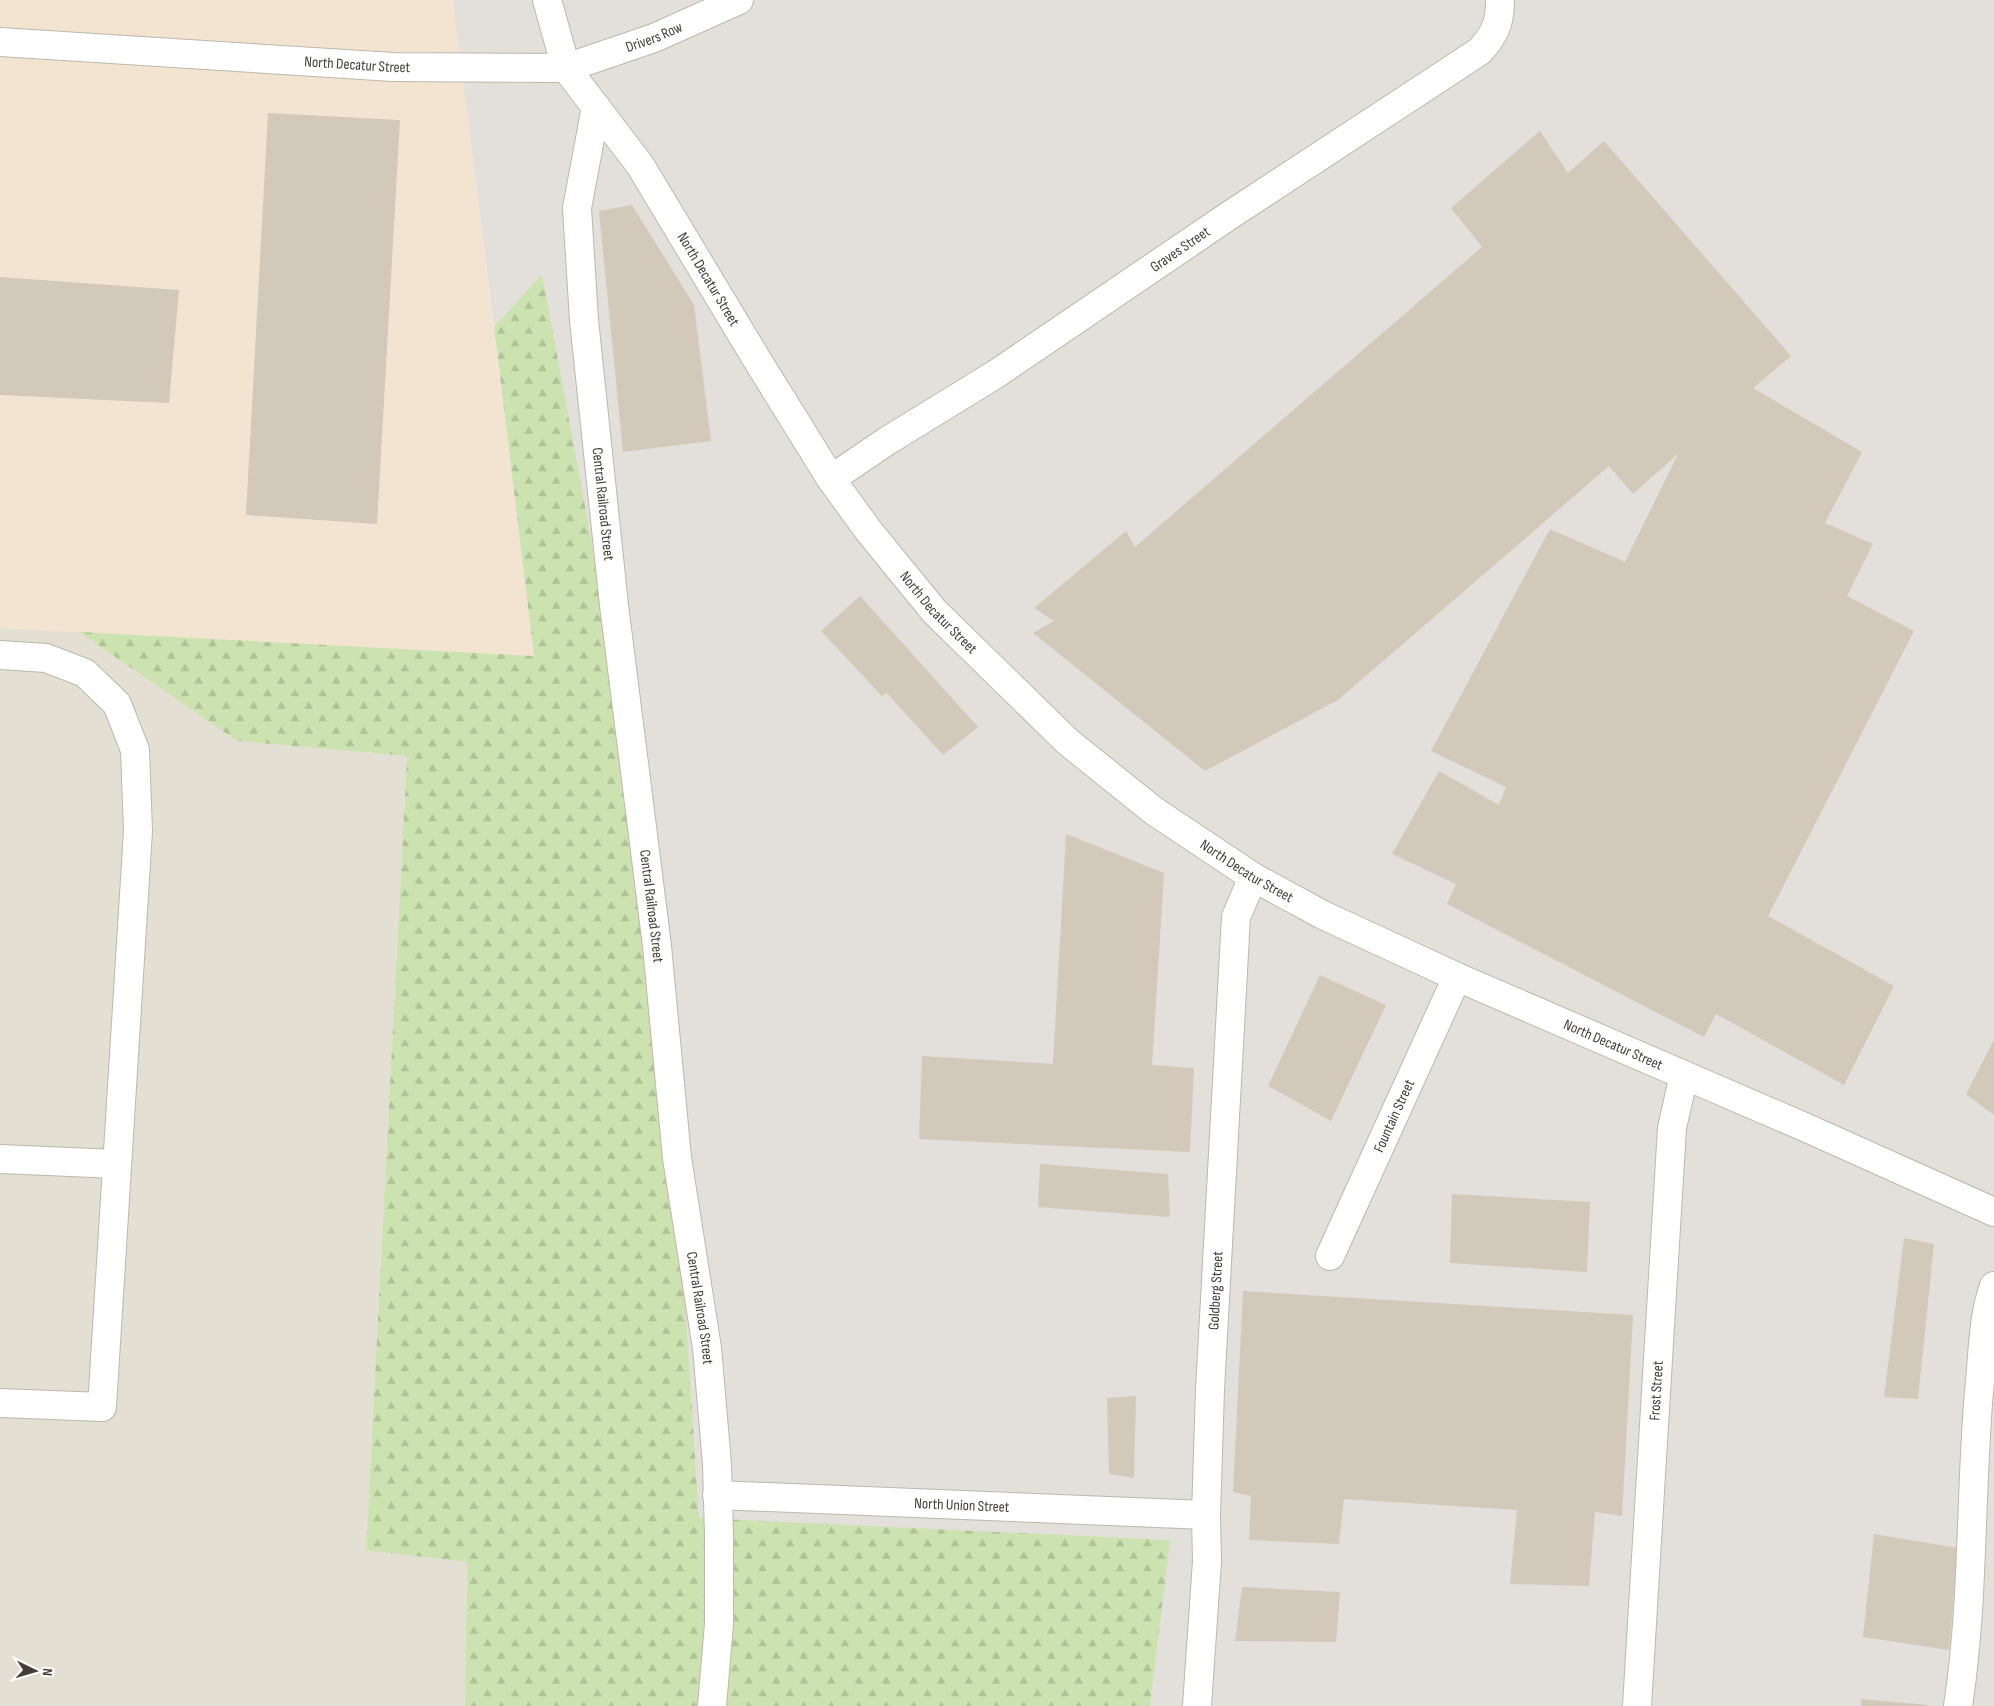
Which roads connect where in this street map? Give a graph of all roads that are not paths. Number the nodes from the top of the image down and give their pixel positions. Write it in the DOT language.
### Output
graph roads {
  1 [pos="547,0"];
  2 [pos="738,0"];
  3 [pos="1500,0"];
  4 [pos="0,42"];
  5 [pos="566,68"];
  6 [pos="596,107"];
  7 [pos="831,479"];
  8 [pos="0,655"];
  9 [pos="1253,877"];
  10 [pos="1457,976"];
  11 [pos="1684,1075"];
  12 [pos="0,1160"];
  13 [pos="117,1164"];
  14 [pos="1994,1212"];
  15 [pos="1330,1256"];
  16 [pos="1994,1286"];
  17 [pos="0,1403"];
  18 [pos="718,1495"];
  19 [pos="1206,1515"];
  20 [pos="712,1706"];
  21 [pos="1197,1706"];
  22 [pos="1637,1706"];
  23 [pos="1958,1706"];
  1 -- 5 [label="street"];
  2 -- 5 [label="street, Drivers Row"];
  3 -- 7 [label="street, Graves Street"];
  4 -- 5 [label="street, North Decatur Street"];
  5 -- 6 [label="street, North Decatur Street"];
  6 -- 7 [label="street, North Decatur Street"];
  6 -- 18 [label="street, Central Railroad Street"];
  7 -- 9 [label="street, North Decatur Street"];
  8 -- 13 [label="street"];
  9 -- 10 [label="street, North Decatur Street"];
  9 -- 19 [label="street, Goldberg Street"];
  10 -- 11 [label="street, North Decatur Street"];
  10 -- 15 [label="street, Fountain Street"];
  11 -- 14 [label="street, North Decatur Street"];
  11 -- 22 [label="street, Frost Street"];
  12 -- 13 [label="street"];
  13 -- 17 [label="street"];
  16 -- 23 [label="street"];
  18 -- 19 [label="street, North Union Street"];
  18 -- 20 [label="street, Central Railroad Street"];
  19 -- 21 [label="street, Goldberg Street"];
}
